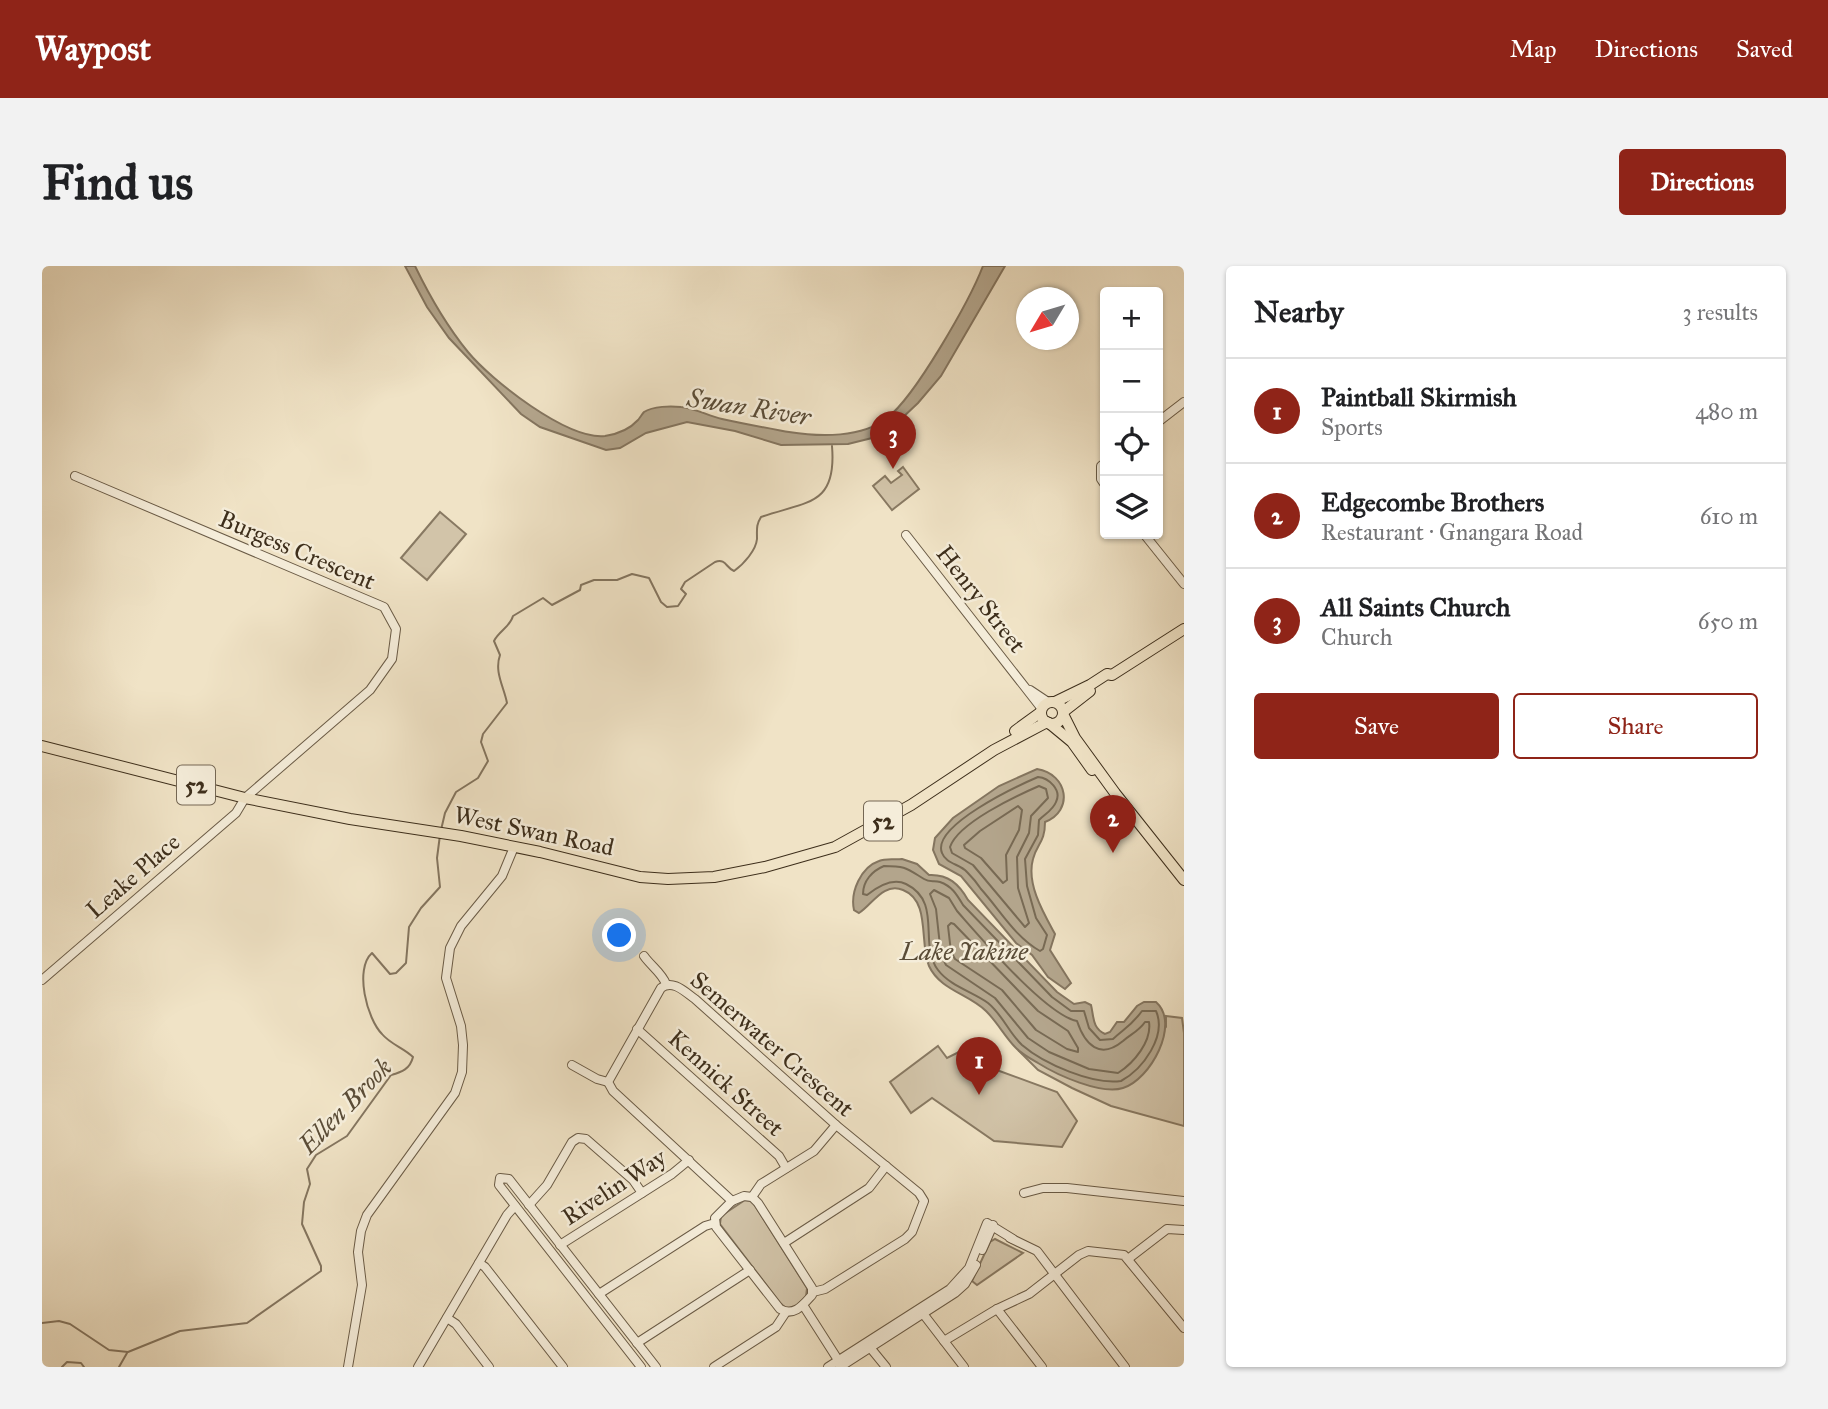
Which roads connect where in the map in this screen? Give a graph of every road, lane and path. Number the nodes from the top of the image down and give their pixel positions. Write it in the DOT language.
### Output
graph roads {
  1 [pos="1184,402"];
  2 [pos="1163,418"];
  3 [pos="75,476"];
  4 [pos="906,535"];
  5 [pos="1148,539"];
  6 [pos="1184,584"];
  7 [pos="1184,629"];
  8 [pos="1112,675"];
  9 [pos="1047,706"];
  10 [pos="1063,713"];
  11 [pos="1048,723"];
  12 [pos="42,746"];
  13 [pos="994,750"];
  14 [pos="1115,793"];
  15 [pos="245,798"];
  16 [pos="514,847"];
  17 [pos="1184,880"];
  18 [pos="644,956"];
  19 [pos="42,980"];
  20 [pos="666,984"];
  21 [pos="637,1029"];
  22 [pos="572,1065"];
  23 [pos="608,1082"];
  24 [pos="836,1125"];
  25 [pos="689,1160"];
  26 [pos="886,1166"];
  27 [pos="786,1168"];
  28 [pos="642,1193"];
  29 [pos="1024,1193"];
  30 [pos="752,1196"];
  31 [pos="1184,1201"];
  32 [pos="732,1202"];
  33 [pos="529,1205"];
  34 [pos="515,1206"];
  35 [pos="715,1223"];
  36 [pos="1184,1230"];
  37 [pos="783,1243"];
  38 [pos="560,1245"];
  39 [pos="1128,1259"];
  40 [pos="479,1264"];
  41 [pos="750,1270"];
  42 [pos="1054,1274"];
  43 [pos="813,1292"];
  44 [pos="599,1294"];
  45 [pos="803,1305"];
  46 [pos="997,1309"];
  47 [pos="921,1311"];
  48 [pos="786,1312"];
  49 [pos="447,1318"];
  50 [pos="1184,1328"];
  51 [pos="944,1341"];
  52 [pos="637,1343"];
  53 [pos="868,1345"];
  54 [pos="840,1364"];
  55 [pos="348,1367"];
  56 [pos="418,1367"];
  57 [pos="489,1367"];
  58 [pos="563,1367"];
  59 [pos="641,1367"];
  60 [pos="656,1367"];
  61 [pos="714,1367"];
  62 [pos="828,1367"];
  63 [pos="886,1367"];
  64 [pos="964,1367"];
  65 [pos="1042,1367"];
  66 [pos="1125,1367"];
  1 -- 2 [label="street"];
  3 -- 15 [label="street, Burgess Crescent"];
  4 -- 9 [label="street, Henry Street"];
  5 -- 6 [label="street"];
  7 -- 8 [label="main road, West Swan Road / 52"];
  8 -- 9 [label="main road, West Swan Road / 52"];
  8 -- 10 [label="main road, West Swan Road / 52"];
  9 -- 10 [label="main road"];
  9 -- 11 [label="main road"];
  9 -- 13 [label="main road, West Swan Road / 52"];
  10 -- 11 [label="main road, 52"];
  10 -- 14 [label="main road"];
  11 -- 13 [label="main road, West Swan Road / 52"];
  11 -- 14 [label="main road"];
  12 -- 15 [label="main road, West Swan Road / 52"];
  13 -- 16 [label="main road, West Swan Road / 52"];
  14 -- 17 [label="main road"];
  15 -- 16 [label="main road, West Swan Road / 52"];
  15 -- 19 [label="street, Leake Place"];
  16 -- 55 [label="street"];
  18 -- 20 [label="street"];
  20 -- 21 [label="street, Semerwater Crescent"];
  20 -- 24 [label="street, Semerwater Crescent"];
  21 -- 23 [label="street, Semerwater Crescent"];
  21 -- 27 [label="street, Kennick Street"];
  22 -- 23 [label="street"];
  23 -- 25 [label="street"];
  24 -- 26 [label="street, Semerwater Crescent"];
  24 -- 27 [label="street"];
  25 -- 28 [label="street, Rivelin Way"];
  25 -- 32 [label="street"];
  26 -- 37 [label="street"];
  26 -- 43 [label="street, Semerwater Crescent"];
  27 -- 30 [label="street"];
  28 -- 33 [label="street"];
  28 -- 38 [label="street, Rivelin Way"];
  29 -- 31 [label="street"];
  30 -- 32 [label="street"];
  30 -- 37 [label="street"];
  32 -- 35 [label="street"];
  33 -- 34 [label="street"];
  33 -- 38 [label="street"];
  34 -- 40 [label="street"];
  34 -- 59 [label="street"];
  35 -- 41 [label="street"];
  35 -- 44 [label="street"];
  36 -- 39 [label="street"];
  37 -- 43 [label="street"];
  38 -- 44 [label="street"];
  39 -- 42 [label="street"];
  39 -- 50 [label="street"];
  40 -- 49 [label="street"];
  40 -- 58 [label="street"];
  41 -- 48 [label="street"];
  41 -- 52 [label="street"];
  42 -- 46 [label="street"];
  42 -- 47 [label="street"];
  42 -- 66 [label="street"];
  43 -- 45 [label="street"];
  44 -- 52 [label="street"];
  45 -- 48 [label="street"];
  45 -- 54 [label="street"];
  46 -- 51 [label="street"];
  46 -- 65 [label="street"];
  47 -- 51 [label="street"];
  47 -- 53 [label="street"];
  48 -- 61 [label="street"];
  49 -- 56 [label="street"];
  49 -- 57 [label="street"];
  51 -- 64 [label="street"];
  52 -- 60 [label="street"];
  53 -- 54 [label="street"];
  53 -- 63 [label="street"];
  54 -- 62 [label="street"];
}
